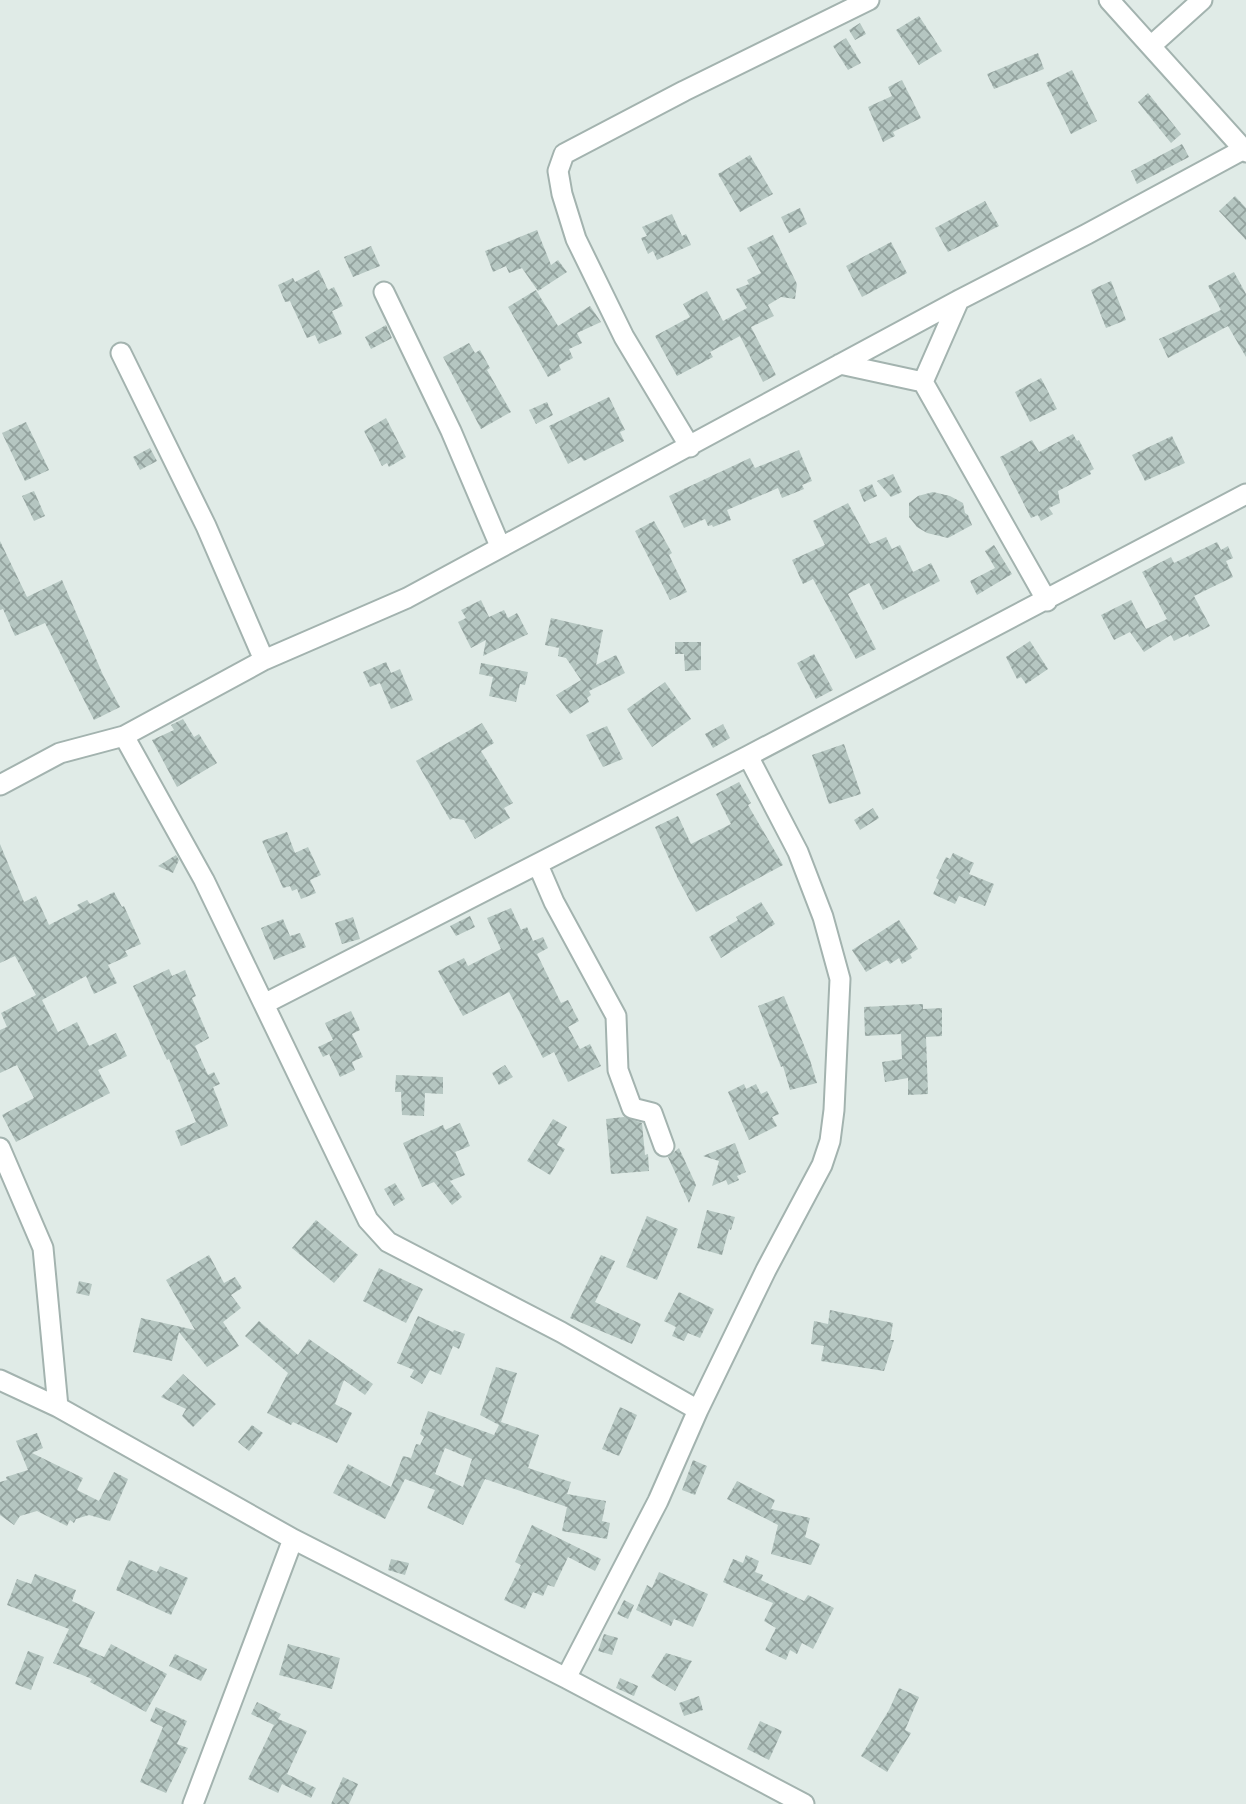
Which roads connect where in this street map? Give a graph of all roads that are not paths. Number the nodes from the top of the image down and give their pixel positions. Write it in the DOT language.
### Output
graph roads {
  1 [pos="869,0"];
  2 [pos="1108,0"];
  3 [pos="1202,0"];
  4 [pos="1152,45"];
  5 [pos="1245,150"];
  6 [pos="384,292"];
  7 [pos="959,300"];
  8 [pos="121,353"];
  9 [pos="840,364"];
  10 [pos="923,382"];
  11 [pos="690,447"];
  12 [pos="1246,494"];
  13 [pos="500,546"];
  14 [pos="1047,601"];
  15 [pos="264,660"];
  16 [pos="124,736"];
  17 [pos="748,756"];
  18 [pos="2,778"];
  19 [pos="538,865"];
  20 [pos="264,1004"];
  21 [pos="664,1146"];
  22 [pos="0,1148"];
  23 [pos="0,1380"];
  24 [pos="58,1407"];
  25 [pos="698,1410"];
  26 [pos="293,1539"];
  27 [pos="566,1678"];
  28 [pos="193,1804"];
  29 [pos="804,1804"];
  1 -- 11 [label="street"];
  2 -- 4 [label="street"];
  3 -- 4 [label="street"];
  4 -- 5 [label="street"];
  5 -- 7 [label="street"];
  6 -- 13 [label="street"];
  7 -- 9 [label="street"];
  7 -- 10 [label="street"];
  8 -- 15 [label="street"];
  9 -- 10 [label="street"];
  9 -- 11 [label="street"];
  10 -- 14 [label="street"];
  11 -- 13 [label="street"];
  12 -- 14 [label="street"];
  13 -- 15 [label="street"];
  14 -- 17 [label="street"];
  15 -- 16 [label="street"];
  16 -- 18 [label="street"];
  16 -- 20 [label="street"];
  17 -- 19 [label="street"];
  17 -- 25 [label="street"];
  19 -- 20 [label="street"];
  19 -- 21 [label="street"];
  20 -- 25 [label="street"];
  22 -- 24 [label="street"];
  23 -- 24 [label="street"];
  24 -- 26 [label="street"];
  25 -- 27 [label="street"];
  26 -- 27 [label="street"];
  26 -- 28 [label="street"];
  27 -- 29 [label="street"];
}
